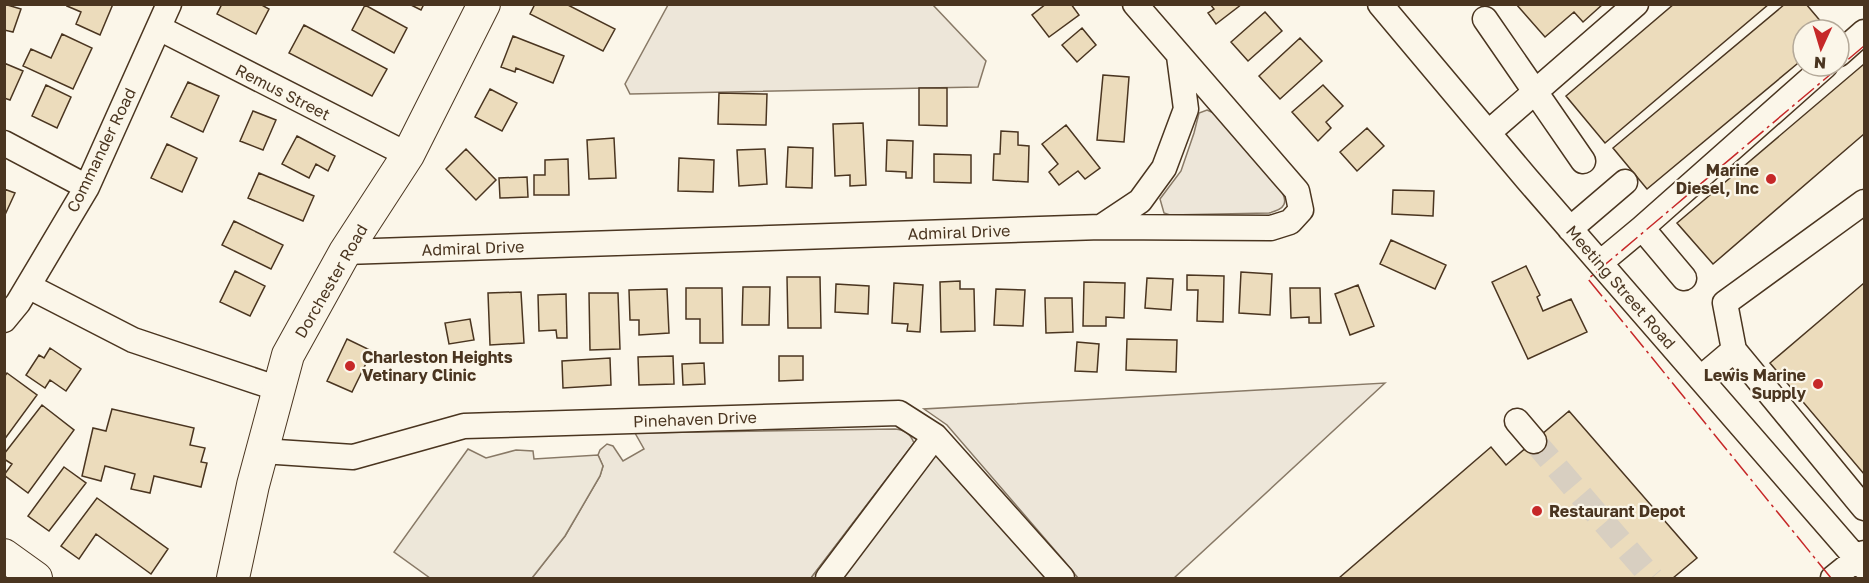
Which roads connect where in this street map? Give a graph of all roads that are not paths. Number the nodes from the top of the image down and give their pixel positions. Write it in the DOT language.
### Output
graph roads {
  1 [pos="169,4"];
  2 [pos="484,4"];
  3 [pos="1135,4"];
  4 [pos="1380,4"];
  5 [pos="1636,4"];
  6 [pos="1485,19"];
  7 [pos="159,28"];
  8 [pos="1864,32"];
  9 [pos="1851,43"];
  10 [pos="1179,56"];
  11 [pos="1811,78"];
  12 [pos="1535,91"];
  13 [pos="1489,132"];
  14 [pos="4,142"];
  15 [pos="408,155"];
  16 [pos="1582,161"];
  17 [pos="1625,182"];
  18 [pos="87,187"];
  19 [pos="1864,202"];
  20 [pos="1101,227"];
  21 [pos="1642,228"];
  22 [pos="1570,229"];
  23 [pos="345,252"];
  24 [pos="1600,263"];
  25 [pos="1684,278"];
  26 [pos="28,286"];
  27 [pos="4,320"];
  28 [pos="1734,350"];
  29 [pos="1701,378"];
  30 [pos="279,389"];
  31 [pos="1517,421"];
  32 [pos="935,436"];
  33 [pos="1534,441"];
  34 [pos="262,451"];
  35 [pos="1864,508"];
  36 [pos="4,555"];
  37 [pos="1862,560"];
  38 [pos="36,579"];
  39 [pos="233,579"];
  40 [pos="828,579"];
  41 [pos="1062,579"];
  42 [pos="1833,579"];
  1 -- 7 [label="street, Commander Road"];
  2 -- 15 [label="main road, Dorchester Road"];
  3 -- 10 [label="street, Admiral Drive"];
  4 -- 13 [label="street, Meeting Street Road"];
  5 -- 12 [label="street"];
  6 -- 12 [label="street"];
  7 -- 15 [label="street, Remus Street"];
  7 -- 18 [label="street, Commander Road"];
  8 -- 9 [label="street"];
  10 -- 20 [label="street"];
  10 -- 20 [label="street, Admiral Drive"];
  11 -- 21 [label="street"];
  12 -- 13 [label="street"];
  12 -- 16 [label="street"];
  13 -- 22 [label="street, Meeting Street Road"];
  14 -- 18 [label="street"];
  15 -- 23 [label="main road, Dorchester Road"];
  17 -- 22 [label="street"];
  18 -- 26 [label="street, Commander Road"];
  19 -- 28 [label="street"];
  20 -- 23 [label="street, Admiral Drive"];
  21 -- 24 [label="street"];
  21 -- 25 [label="street"];
  22 -- 24 [label="street, Meeting Street Road"];
  23 -- 30 [label="main road, Dorchester Road"];
  24 -- 29 [label="street, Meeting Street Road"];
  26 -- 27 [label="street, Commander Road"];
  26 -- 30 [label="street"];
  28 -- 29 [label="street"];
  28 -- 35 [label="street"];
  29 -- 37 [label="street, Meeting Street Road"];
  30 -- 34 [label="main road, Dorchester Road"];
  31 -- 33 [label="street"];
  32 -- 34 [label="street, Pinehaven Drive"];
  32 -- 40 [label="street"];
  32 -- 41 [label="street, Pinehaven Drive"];
  34 -- 39 [label="main road, Dorchester Road"];
  36 -- 38 [label="main road"];
  37 -- 42 [label="street"];
}
